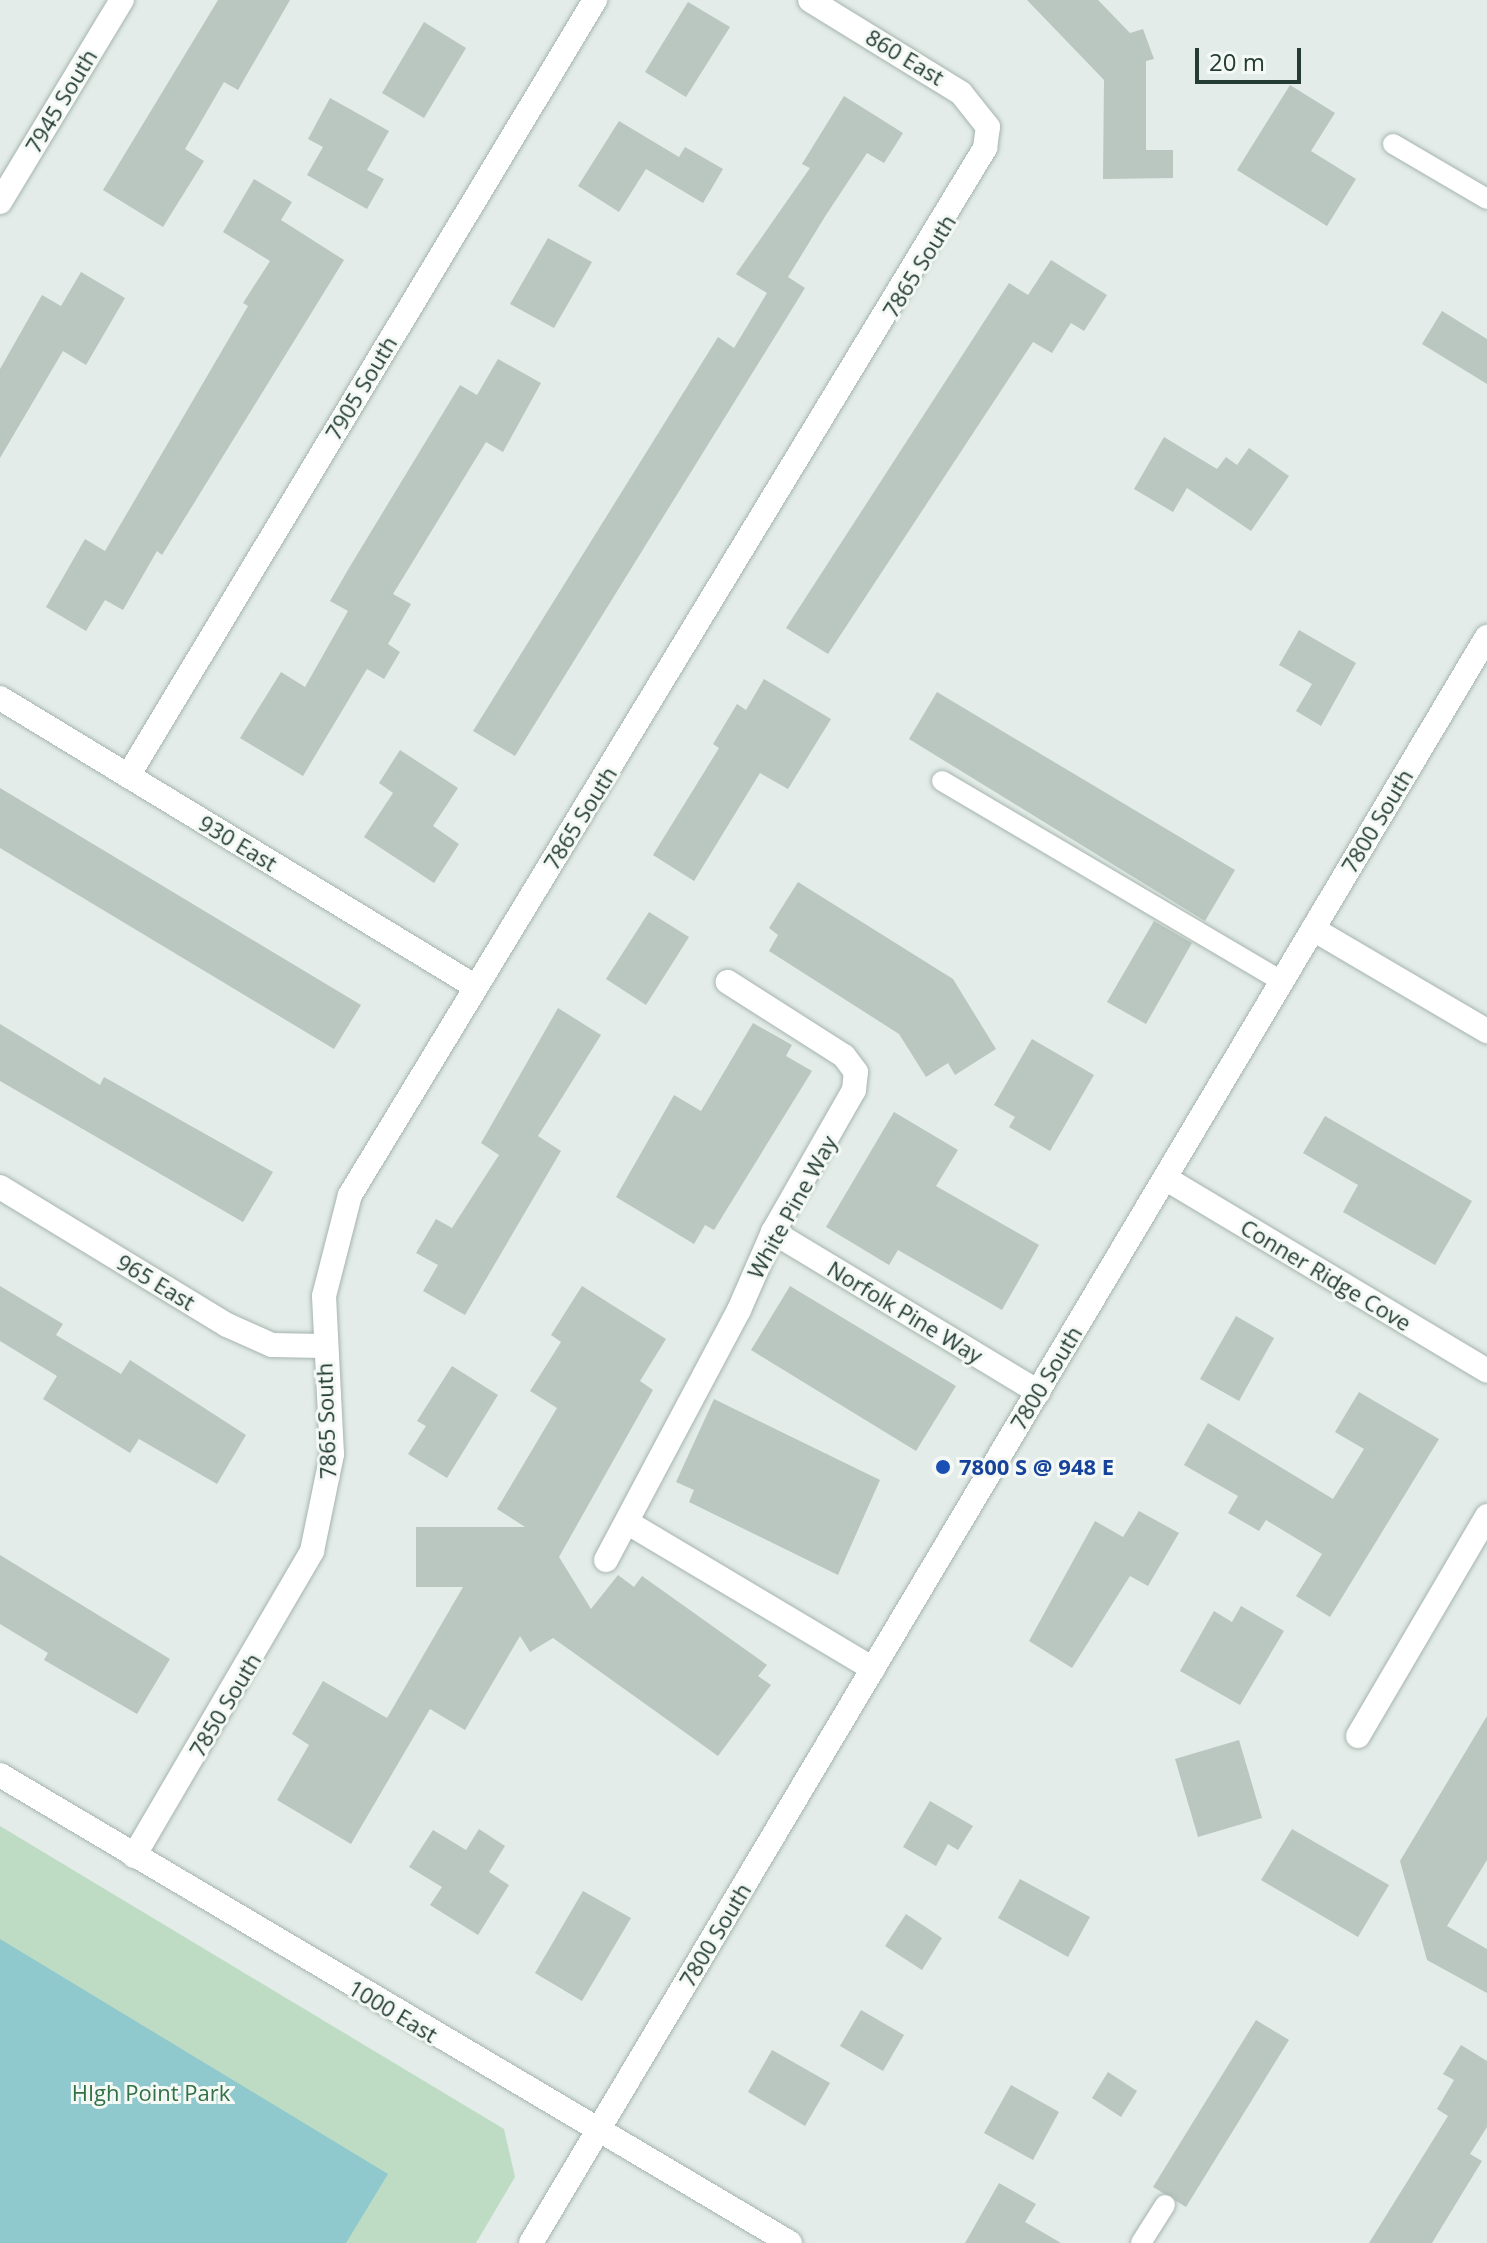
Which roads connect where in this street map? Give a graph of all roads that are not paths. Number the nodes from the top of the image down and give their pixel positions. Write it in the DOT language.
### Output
graph roads {
  1 [pos="122,0"];
  2 [pos="595,0"];
  3 [pos="810,0"];
  4 [pos="988,127"];
  5 [pos="1393,144"];
  6 [pos="1487,199"];
  7 [pos="0,202"];
  8 [pos="1487,637"];
  9 [pos="0,698"];
  10 [pos="128,776"];
  11 [pos="942,781"];
  12 [pos="1313,929"];
  13 [pos="1282,981"];
  14 [pos="728,982"];
  15 [pos="476,987"];
  16 [pos="1487,1031"];
  17 [pos="1165,1178"];
  18 [pos="0,1187"];
  19 [pos="773,1232"];
  20 [pos="323,1346"];
  21 [pos="1487,1371"];
  22 [pos="1038,1392"];
  23 [pos="1487,1516"];
  24 [pos="630,1524"];
  25 [pos="312,1551"];
  26 [pos="606,1560"];
  27 [pos="873,1669"];
  28 [pos="1358,1736"];
  29 [pos="0,1775"];
  30 [pos="134,1856"];
  31 [pos="597,2133"];
  32 [pos="1165,2205"];
  33 [pos="531,2243"];
  34 [pos="790,2243"];
  35 [pos="1141,2243"];
  1 -- 7 [label="street, 7945 South"];
  2 -- 10 [label="street, 7905 South"];
  3 -- 4 [label="street, 860 East"];
  4 -- 15 [label="street, 7865 South"];
  5 -- 6 [label="lane"];
  8 -- 12 [label="street, 7800 South"];
  9 -- 10 [label="street, 930 East"];
  10 -- 15 [label="street, 930 East"];
  11 -- 13 [label="lane"];
  12 -- 13 [label="street, 7800 South"];
  12 -- 16 [label="street"];
  13 -- 17 [label="street, 7800 South"];
  14 -- 19 [label="street, White Pine Way"];
  15 -- 20 [label="street, 7865 South"];
  17 -- 21 [label="street, Conner Ridge Cove"];
  17 -- 22 [label="street, 7800 South"];
  18 -- 20 [label="street, 965 East"];
  19 -- 22 [label="street, Norfolk Pine Way"];
  19 -- 24 [label="street, White Pine Way"];
  20 -- 25 [label="street, 7865 South"];
  22 -- 27 [label="street, 7800 South"];
  23 -- 28 [label="street"];
  24 -- 26 [label="street, White Pine Way"];
  24 -- 27 [label="street"];
  25 -- 30 [label="street, 7850 South"];
  27 -- 31 [label="street, 7800 South"];
  29 -- 30 [label="street, 1000 East"];
  30 -- 31 [label="street, 1000 East"];
  31 -- 33 [label="street, 7800 South"];
  31 -- 34 [label="street, 1000 East"];
  32 -- 35 [label="lane"];
}
